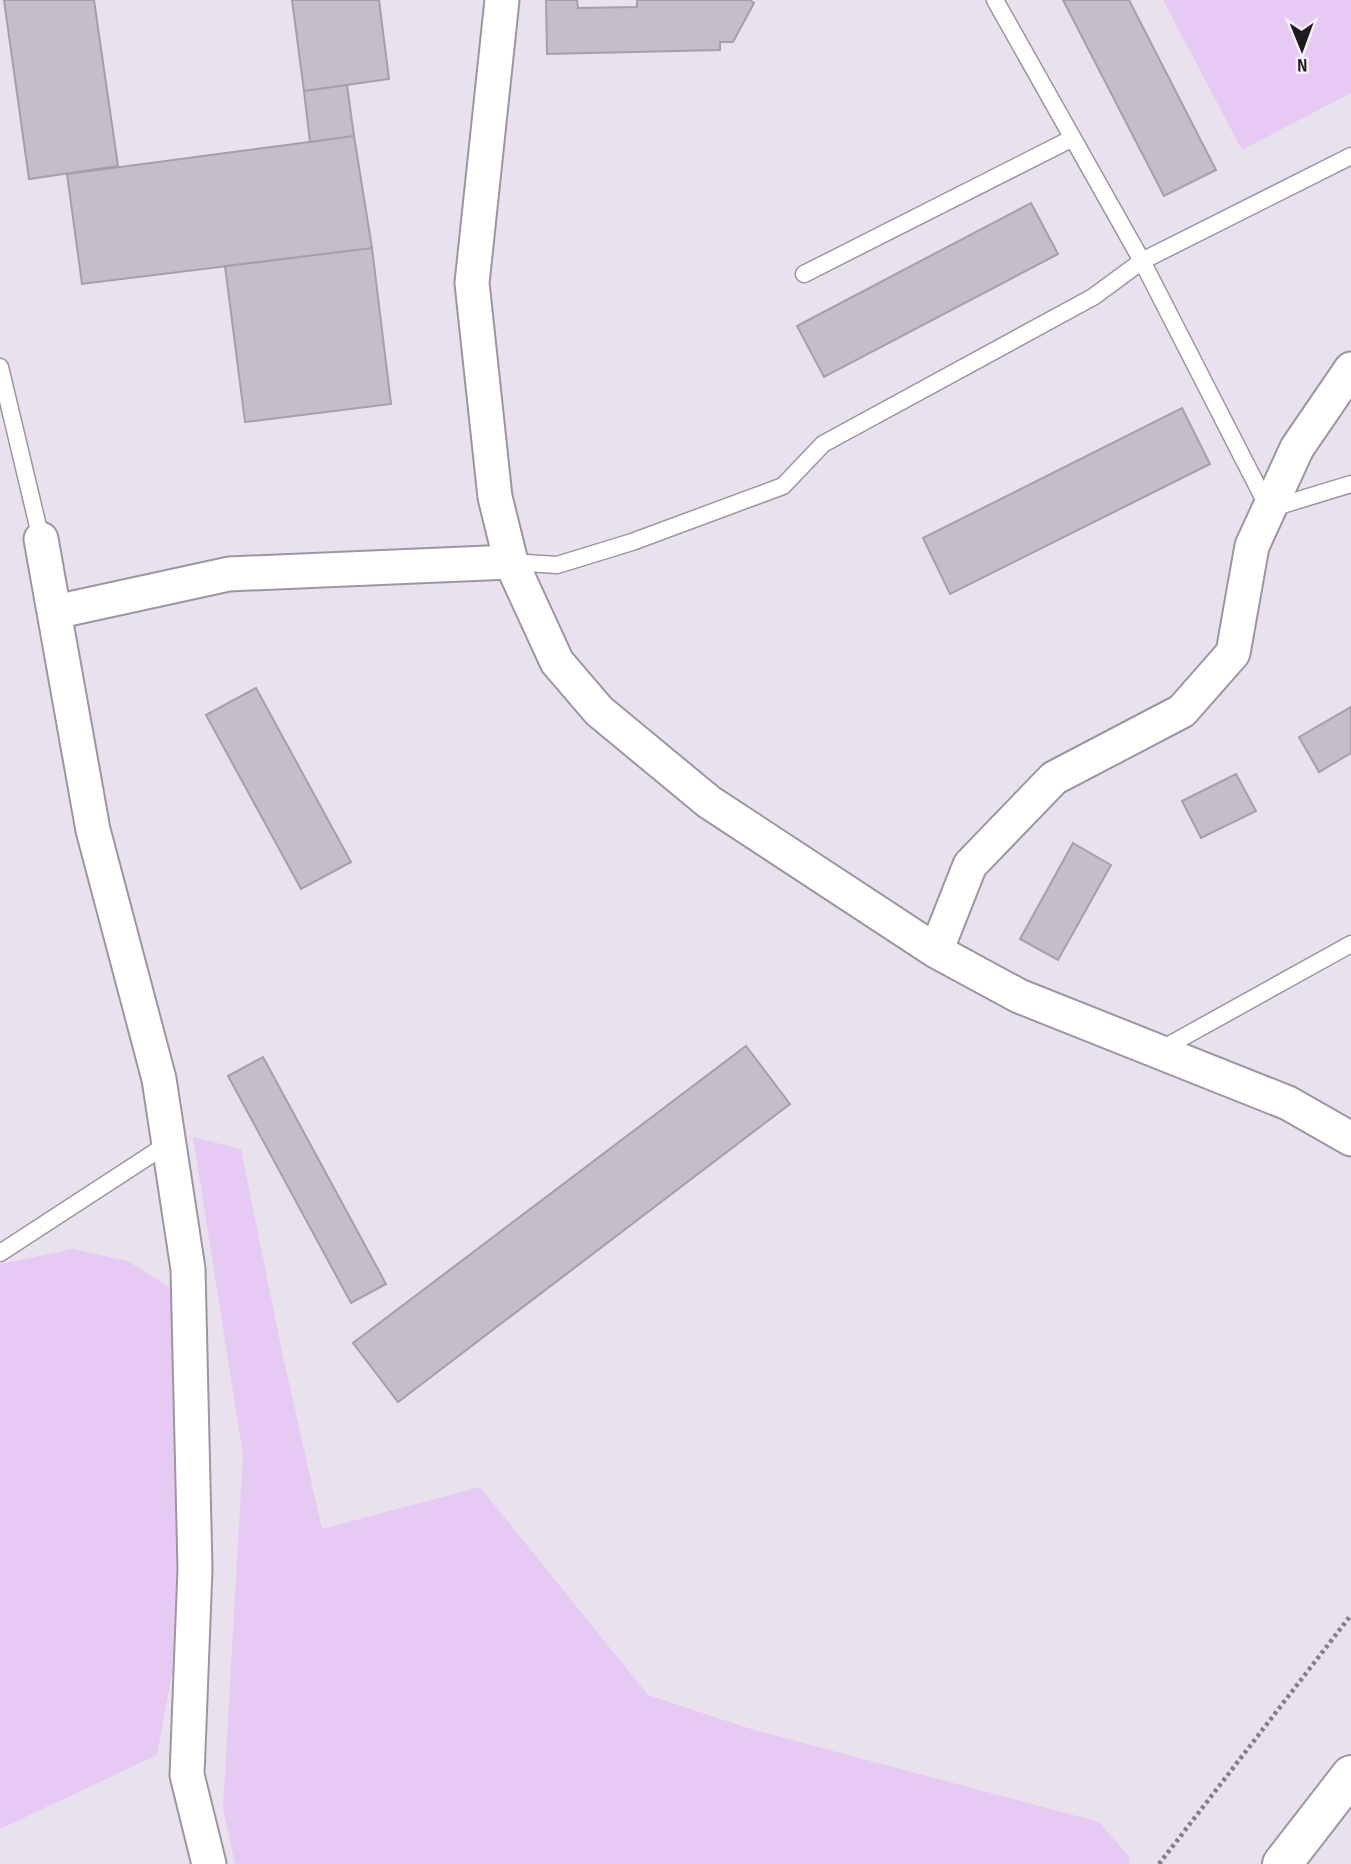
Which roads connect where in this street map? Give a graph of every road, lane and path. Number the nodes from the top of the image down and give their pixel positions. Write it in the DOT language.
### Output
graph roads {
  1 [pos="502,0"];
  2 [pos="995,0"];
  3 [pos="1073,138"];
  4 [pos="1351,156"];
  5 [pos="1142,261"];
  6 [pos="804,274"];
  7 [pos="0,367"];
  8 [pos="1351,369"];
  9 [pos="1351,484"];
  10 [pos="1269,509"];
  11 [pos="41,538"];
  12 [pos="512,562"];
  13 [pos="55,612"];
  14 [pos="1351,944"];
  15 [pos="936,951"];
  16 [pos="1158,1051"];
  17 [pos="1351,1139"];
  18 [pos="169,1143"];
  19 [pos="0,1253"];
  20 [pos="1351,1615"];
  21 [pos="1351,1775"];
  22 [pos="209,1864"];
  23 [pos="1159,1864"];
  24 [pos="1282,1864"];
  1 -- 12 [label="street"];
  2 -- 3 [label="lane"];
  3 -- 5 [label="lane"];
  3 -- 6 [label="lane"];
  4 -- 5 [label="lane"];
  5 -- 10 [label="lane"];
  5 -- 12 [label="lane"];
  7 -- 11 [label="lane"];
  8 -- 10 [label="street"];
  9 -- 10 [label="lane"];
  10 -- 15 [label="street"];
  11 -- 13 [label="street"];
  12 -- 13 [label="street"];
  12 -- 15 [label="street"];
  13 -- 18 [label="street"];
  14 -- 16 [label="lane"];
  15 -- 16 [label="street"];
  16 -- 17 [label="street"];
  18 -- 19 [label="lane"];
  18 -- 22 [label="street"];
  20 -- 23 [label="path"];
  21 -- 24 [label="street"];
}
